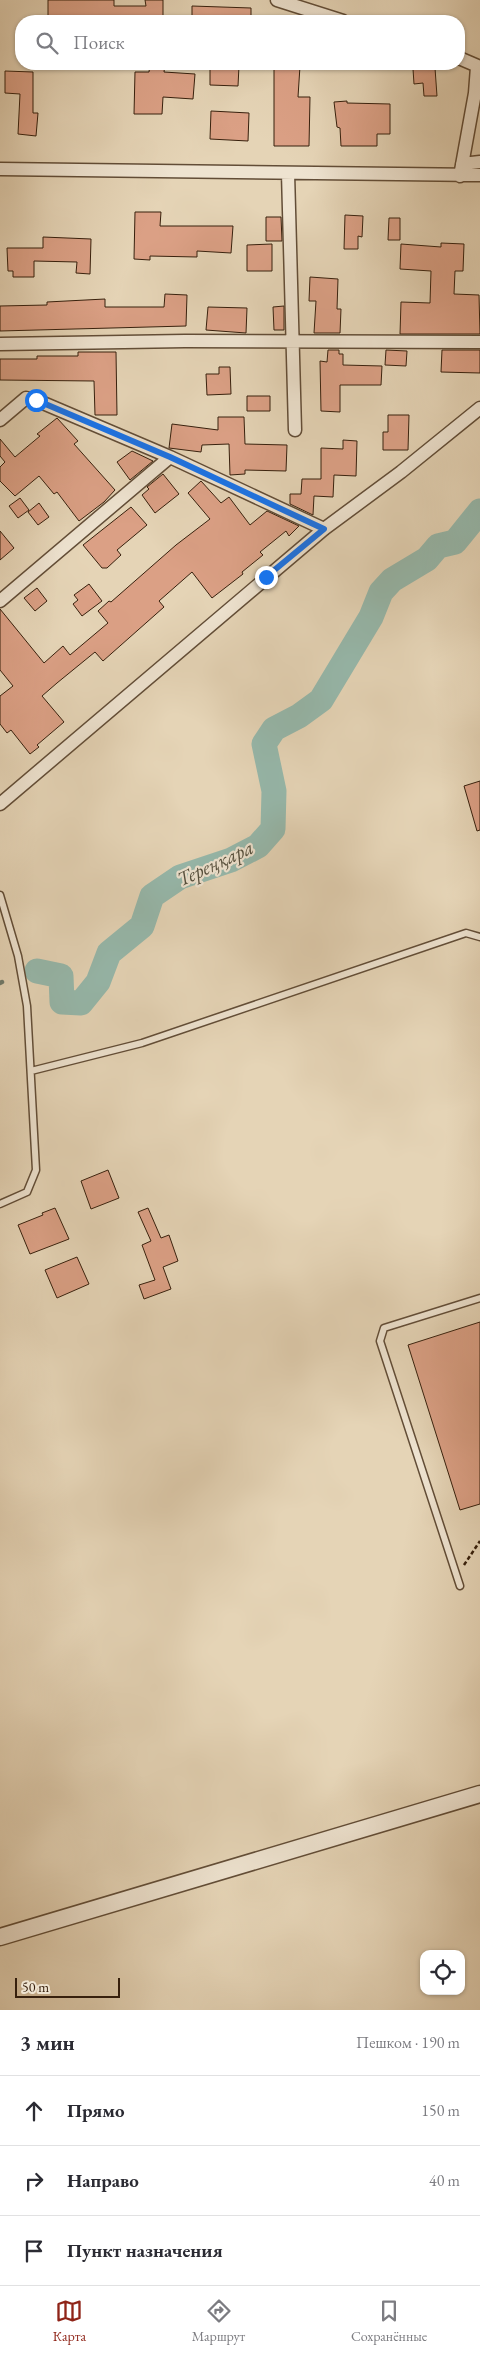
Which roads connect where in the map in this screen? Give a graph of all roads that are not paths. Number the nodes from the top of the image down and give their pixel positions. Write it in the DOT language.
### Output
graph roads {
  1 [pos="277,0"];
  2 [pos="325,15"];
  3 [pos="465,61"];
  4 [pos="478,67"];
  5 [pos="480,162"];
  6 [pos="0,169"];
  7 [pos="461,170"];
  8 [pos="288,173"];
  9 [pos="480,175"];
  10 [pos="294,341"];
  11 [pos="480,342"];
  12 [pos="0,344"];
  13 [pos="480,408"];
  14 [pos="0,420"];
  15 [pos="295,430"];
  16 [pos="170,457"];
  17 [pos="324,529"];
  18 [pos="0,601"];
  19 [pos="0,804"];
  20 [pos="0,895"];
  21 [pos="480,937"];
  22 [pos="31,1071"];
  23 [pos="0,1204"];
  24 [pos="480,1298"];
  25 [pos="460,1586"];
  26 [pos="480,1794"];
  27 [pos="0,1937"];
  1 -- 2 [label="street"];
  3 -- 4 [label="street"];
  4 -- 7 [label="street"];
  5 -- 7 [label="street"];
  6 -- 8 [label="street"];
  7 -- 8 [label="street"];
  7 -- 9 [label="street"];
  8 -- 10 [label="street"];
  10 -- 11 [label="street"];
  10 -- 12 [label="street"];
  10 -- 15 [label="street"];
  13 -- 17 [label="street"];
  14 -- 16 [label="street"];
  16 -- 17 [label="street"];
  16 -- 18 [label="street"];
  17 -- 19 [label="street"];
  20 -- 22 [label="lane"];
  21 -- 22 [label="lane"];
  22 -- 23 [label="lane"];
  24 -- 25 [label="lane"];
  26 -- 27 [label="street"];
}
